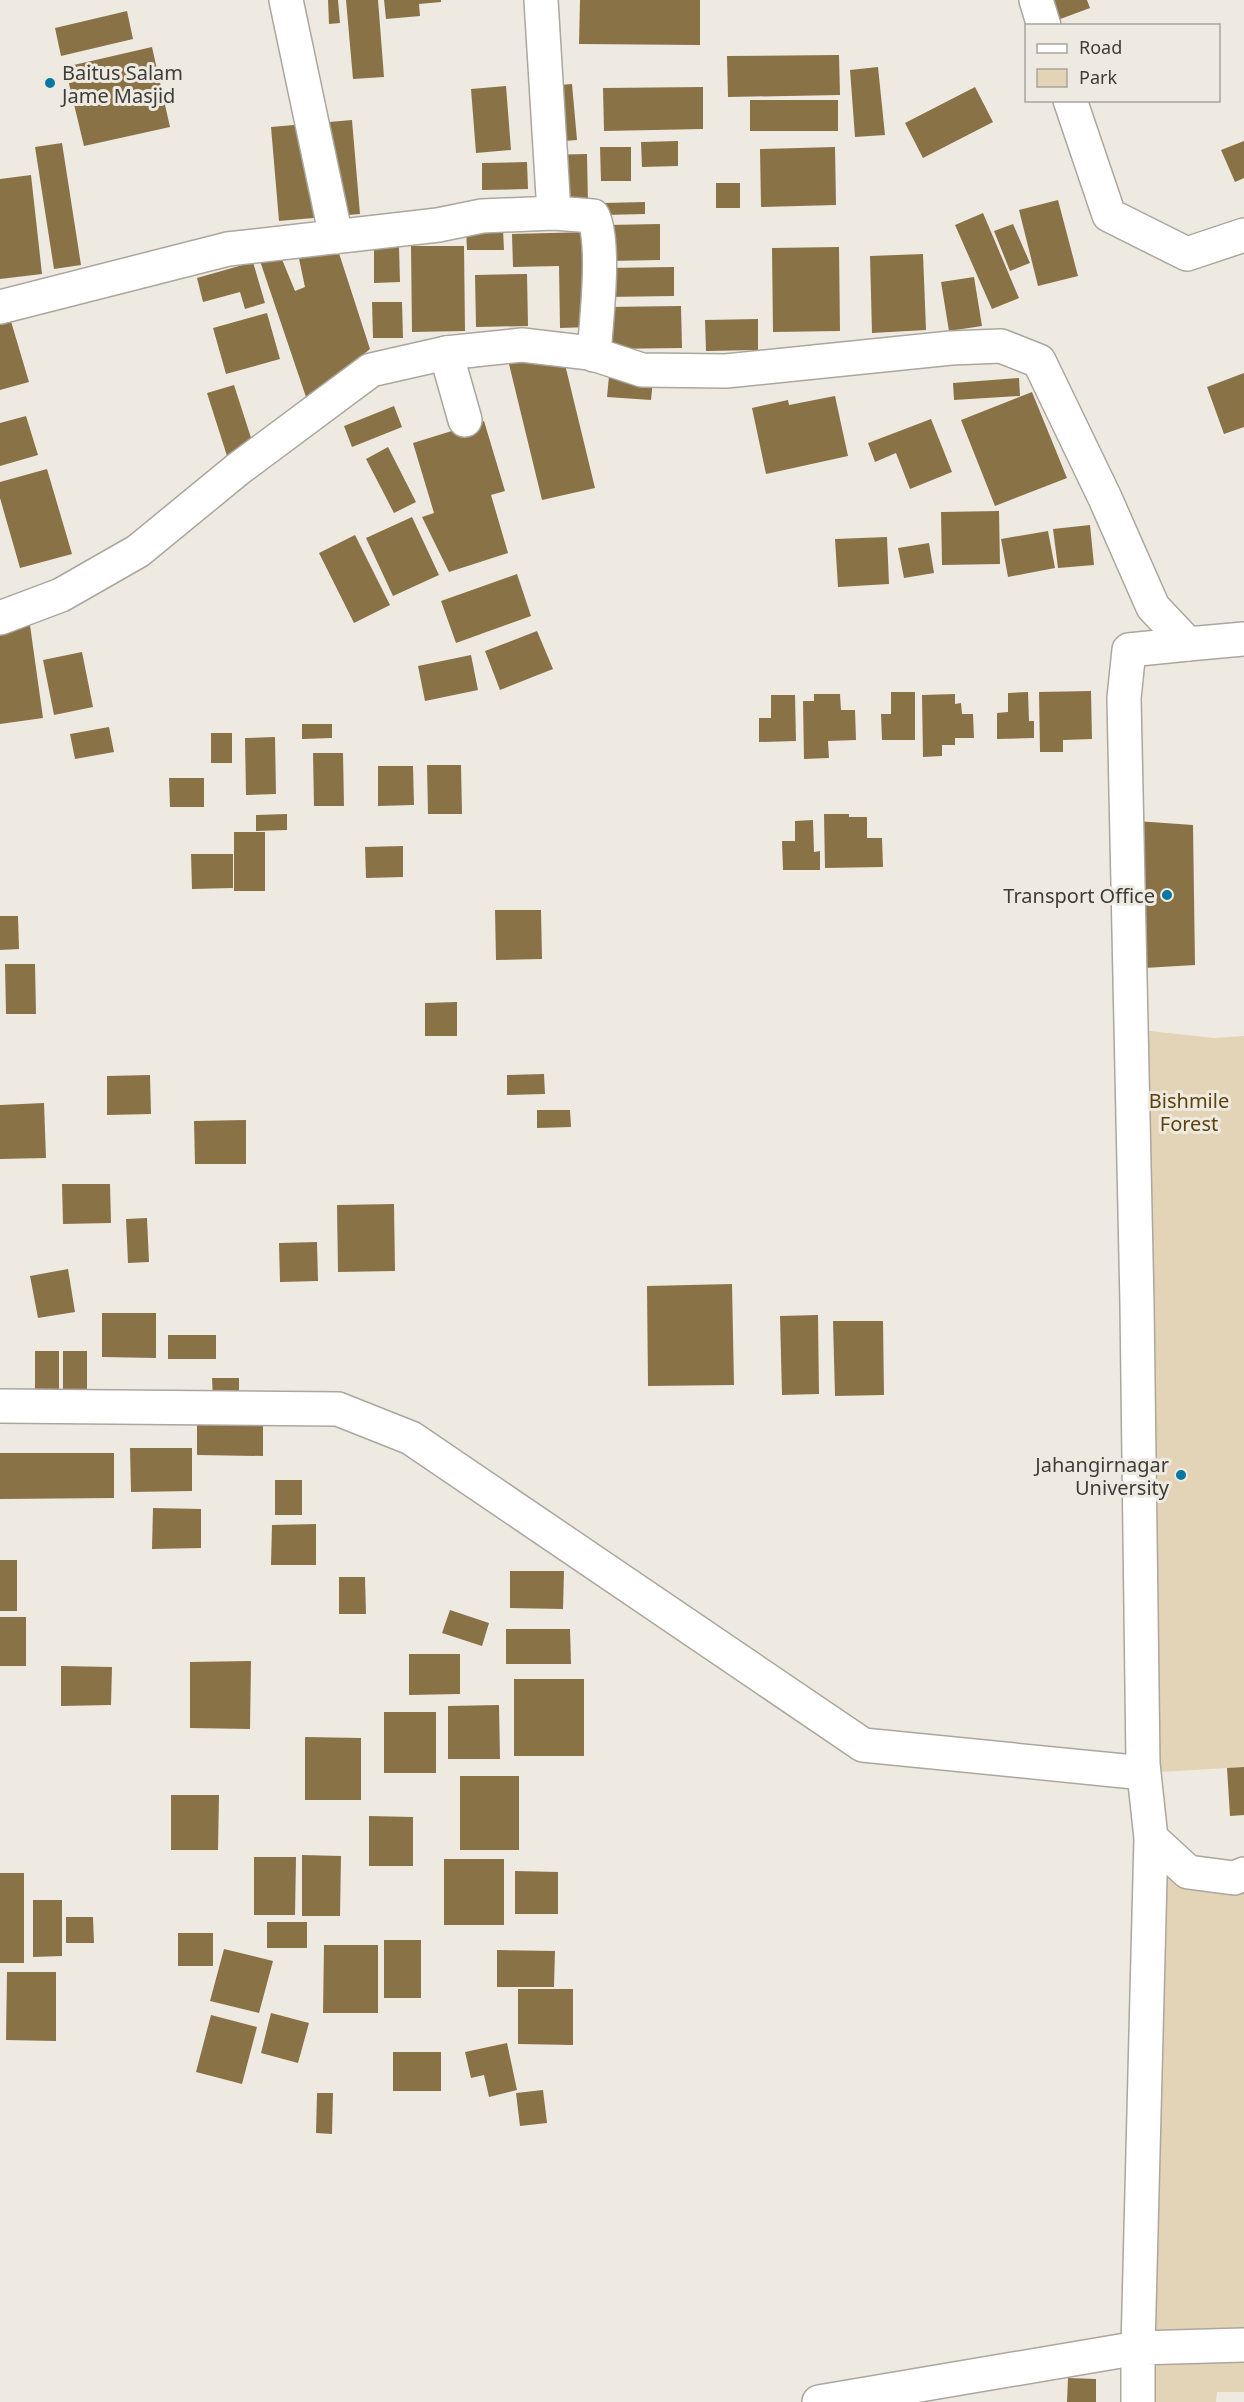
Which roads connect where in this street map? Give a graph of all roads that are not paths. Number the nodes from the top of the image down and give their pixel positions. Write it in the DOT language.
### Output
graph roads {
  1 [pos="286,0"];
  2 [pos="541,0"];
  3 [pos="1036,0"];
  4 [pos="1043,24"];
  5 [pos="1071,102"];
  6 [pos="554,213"];
  7 [pos="1244,235"];
  8 [pos="336,237"];
  9 [pos="0,307"];
  10 [pos="446,353"];
  11 [pos="594,355"];
  12 [pos="465,420"];
  13 [pos="0,618"];
  14 [pos="1244,639"];
  15 [pos="1188,644"];
  16 [pos="0,1406"];
  17 [pos="1144,1773"];
  18 [pos="1151,1838"];
  19 [pos="1244,1874"];
  20 [pos="1244,2345"];
  21 [pos="1138,2348"];
  22 [pos="819,2402"];
  23 [pos="1138,2402"];
  1 -- 8 [label="street"];
  2 -- 6 [label="street"];
  3 -- 4 [label="street"];
  5 -- 7 [label="street"];
  6 -- 8 [label="street"];
  6 -- 11 [label="street"];
  8 -- 9 [label="street"];
  10 -- 11 [label="street"];
  10 -- 12 [label="street"];
  10 -- 13 [label="street"];
  11 -- 15 [label="street"];
  14 -- 15 [label="street"];
  15 -- 17 [label="street"];
  16 -- 17 [label="street"];
  17 -- 18 [label="street"];
  18 -- 19 [label="street"];
  18 -- 21 [label="street"];
  20 -- 21 [label="street"];
  21 -- 22 [label="street"];
  21 -- 23 [label="street"];
}
